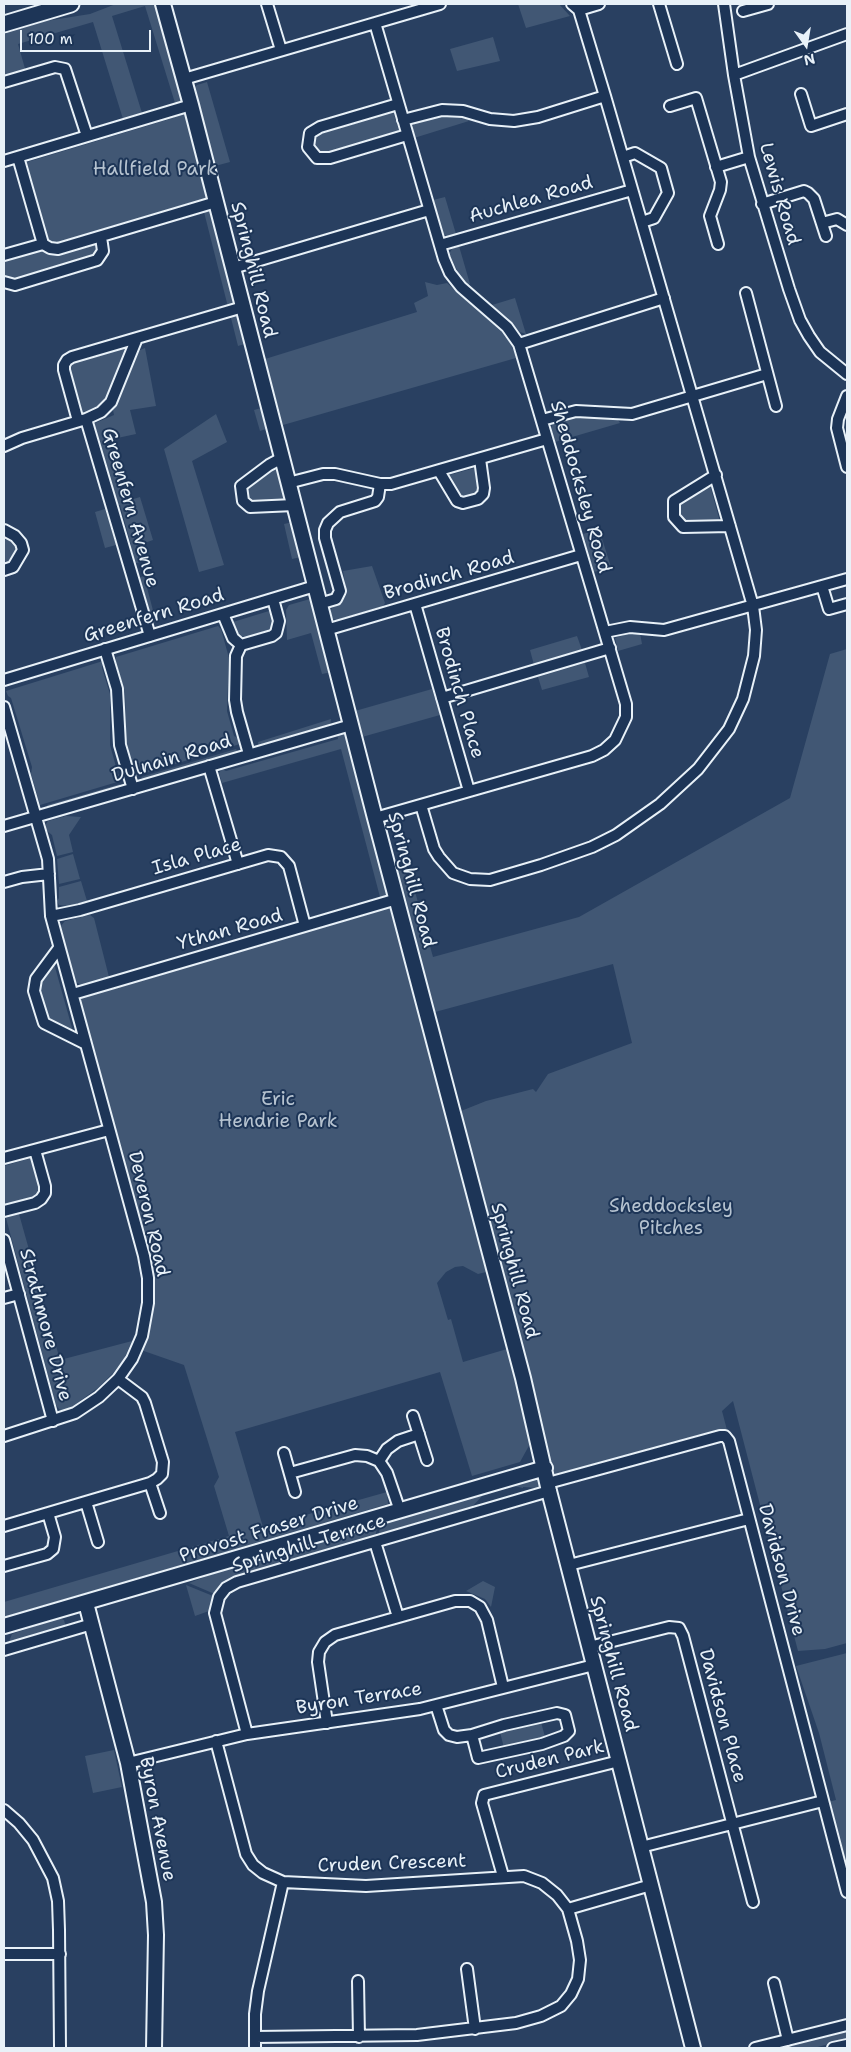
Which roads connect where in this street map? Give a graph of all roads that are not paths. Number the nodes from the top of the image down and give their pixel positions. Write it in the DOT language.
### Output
graph roads {
  1 [pos="71,4"];
  2 [pos="163,4"];
  3 [pos="267,4"];
  4 [pos="440,4"];
  5 [pos="599,4"];
  6 [pos="659,4"];
  7 [pos="724,4"];
  8 [pos="768,4"];
  9 [pos="419,7"];
  10 [pos="576,7"];
  11 [pos="743,11"];
  12 [pos="375,23"];
  13 [pos="4,24"];
  14 [pos="847,34"];
  15 [pos="281,50"];
  16 [pos="677,64"];
  17 [pos="734,75"];
  18 [pos="184,79"];
  19 [pos="4,82"];
  20 [pos="801,94"];
  21 [pos="605,96"];
  22 [pos="398,104"];
  23 [pos="191,105"];
  24 [pos="670,106"];
  25 [pos="847,114"];
  26 [pos="402,120"];
  27 [pos="407,134"];
  28 [pos="87,136"];
  29 [pos="623,156"];
  30 [pos="18,157"];
  31 [pos="749,157"];
  32 [pos="4,161"];
  33 [pos="716,167"];
  34 [pos="632,190"];
  35 [pos="216,202"];
  36 [pos="762,204"];
  37 [pos="429,210"];
  38 [pos="642,222"];
  39 [pos="822,223"];
  40 [pos="847,225"];
  41 [pos="826,236"];
  42 [pos="100,237"];
  43 [pos="43,244"];
  44 [pos="718,244"];
  45 [pos="440,245"];
  46 [pos="4,255"];
  47 [pos="233,268"];
  48 [pos="4,282"];
  49 [pos="746,293"];
  50 [pos="664,298"];
  51 [pos="243,306"];
  52 [pos="137,338"];
  53 [pos="519,344"];
  54 [pos="767,374"];
  55 [pos="847,374"];
  56 [pos="693,396"];
  57 [pos="847,396"];
  58 [pos="776,406"];
  59 [pos="82,420"];
  60 [pos="542,420"];
  61 [pos="548,439"];
  62 [pos="4,446"];
  63 [pos="282,458"];
  64 [pos="480,459"];
  65 [pos="847,467"];
  66 [pos="438,471"];
  67 [pos="716,475"];
  68 [pos="288,483"];
  69 [pos="380,484"];
  70 [pos="294,505"];
  71 [pos="730,526"];
  72 [pos="4,530"];
  73 [pos="581,555"];
  74 [pos="4,570"];
  75 [pos="847,579"];
  76 [pos="314,586"];
  77 [pos="822,586"];
  78 [pos="273,599"];
  79 [pos="320,604"];
  80 [pos="415,604"];
  81 [pos="847,604"];
  82 [pos="753,606"];
  83 [pos="223,614"];
  84 [pos="326,630"];
  85 [pos="605,632"];
  86 [pos="150,636"];
  87 [pos="241,645"];
  88 [pos="610,648"];
  89 [pos="105,649"];
  90 [pos="4,680"];
  91 [pos="442,698"];
  92 [pos="4,708"];
  93 [pos="351,725"];
  94 [pos="249,754"];
  95 [pos="209,766"];
  96 [pos="133,789"];
  97 [pos="469,791"];
  98 [pos="422,805"];
  99 [pos="36,817"];
  100 [pos="375,818"];
  101 [pos="4,826"];
  102 [pos="238,864"];
  103 [pos="49,874"];
  104 [pos="4,882"];
  105 [pos="396,899"];
  106 [pos="51,916"];
  107 [pos="305,926"];
  108 [pos="59,948"];
  109 [pos="73,994"];
  110 [pos="86,1044"];
  111 [pos="109,1130"];
  112 [pos="34,1150"];
  113 [pos="4,1158"];
  114 [pos="4,1211"];
  115 [pos="4,1240"];
  116 [pos="19,1294"];
  117 [pos="4,1298"];
  118 [pos="118,1379"];
  119 [pos="413,1416"];
  120 [pos="53,1420"];
  121 [pos="419,1434"];
  122 [pos="4,1436"];
  123 [pos="284,1453"];
  124 [pos="427,1460"];
  125 [pos="379,1461"];
  126 [pos="545,1468"];
  127 [pos="290,1473"];
  128 [pos="150,1483"];
  129 [pos="549,1487"];
  130 [pos="295,1492"];
  131 [pos="86,1502"];
  132 [pos="400,1510"];
  133 [pos="48,1513"];
  134 [pos="160,1513"];
  135 [pos="749,1519"];
  136 [pos="4,1526"];
  137 [pos="98,1542"];
  138 [pos="375,1542"];
  139 [pos="568,1565"];
  140 [pos="4,1566"];
  141 [pos="86,1602"];
  142 [pos="398,1617"];
  143 [pos="92,1624"];
  144 [pos="4,1626"];
  145 [pos="589,1647"];
  146 [pos="4,1650"];
  147 [pos="594,1665"];
  148 [pos="503,1687"];
  149 [pos="436,1705"];
  150 [pos="327,1723"];
  151 [pos="247,1734"];
  152 [pos="472,1735"];
  153 [pos="216,1742"];
  154 [pos="619,1760"];
  155 [pos="128,1763"];
  156 [pos="823,1801"];
  157 [pos="4,1810"];
  158 [pos="732,1824"];
  159 [pos="642,1847"];
  160 [pos="503,1876"];
  161 [pos="283,1882"];
  162 [pos="651,1885"];
  163 [pos="847,1892"];
  164 [pos="753,1902"];
  165 [pos="568,1909"];
  166 [pos="4,1954"];
  167 [pos="60,1954"];
  168 [pos="467,1969"];
  169 [pos="358,1982"];
  170 [pos="774,1983"];
  171 [pos="847,2025"];
  172 [pos="475,2029"];
  173 [pos="359,2037"];
  174 [pos="788,2040"];
  175 [pos="255,2043"];
  176 [pos="847,2044"];
  177 [pos="60,2048"];
  178 [pos="154,2048"];
  179 [pos="693,2048"];
  180 [pos="755,2048"];
  181 [pos="833,2048"];
  1 -- 13 [label="main road"];
  2 -- 18 [label="street, Springhill Road"];
  3 -- 15 [label="street"];
  4 -- 9 [label="street"];
  5 -- 10 [label="street"];
  6 -- 16 [label="street"];
  7 -- 17 [label="street, Lewis Road"];
  8 -- 11 [label="street"];
  9 -- 12 [label="street"];
  10 -- 21 [label="street"];
  12 -- 15 [label="street"];
  12 -- 22 [label="street, Sheddocksley Road"];
  14 -- 17 [label="street"];
  15 -- 18 [label="street"];
  17 -- 31 [label="street, Lewis Road"];
  18 -- 23 [label="street, Springhill Road"];
  19 -- 28 [label="street"];
  20 -- 25 [label="street"];
  21 -- 26 [label="street"];
  21 -- 29 [label="street"];
  22 -- 26 [label="street, Sheddocksley Road"];
  22 -- 27 [label="street"];
  23 -- 28 [label="street"];
  23 -- 35 [label="street, Springhill Road"];
  24 -- 33 [label="street"];
  26 -- 27 [label="street, Sheddocksley Road"];
  27 -- 37 [label="street, Sheddocksley Road"];
  28 -- 30 [label="street"];
  29 -- 34 [label="street"];
  29 -- 38 [label="street"];
  30 -- 32 [label="street"];
  30 -- 43 [label="street"];
  31 -- 33 [label="street"];
  31 -- 36 [label="street, Lewis Road"];
  33 -- 44 [label="street"];
  34 -- 38 [label="street"];
  34 -- 45 [label="street, Auchlea Road"];
  35 -- 42 [label="street"];
  35 -- 47 [label="street, Springhill Road"];
  36 -- 39 [label="street"];
  36 -- 55 [label="street, Lewis Road"];
  37 -- 45 [label="street, Sheddocksley Road"];
  37 -- 47 [label="street"];
  38 -- 50 [label="street"];
  39 -- 40 [label="street"];
  39 -- 41 [label="street"];
  42 -- 43 [label="street"];
  42 -- 48 [label="street"];
  43 -- 46 [label="street"];
  45 -- 53 [label="street, Sheddocksley Road"];
  47 -- 51 [label="street, Springhill Road"];
  49 -- 54 [label="street"];
  50 -- 53 [label="street"];
  50 -- 56 [label="street"];
  51 -- 52 [label="street"];
  51 -- 63 [label="street, Springhill Road"];
  52 -- 59 [label="street"];
  52 -- 59 [label="street, Greenfern Avenue"];
  53 -- 60 [label="street, Sheddocksley Road"];
  54 -- 56 [label="street"];
  54 -- 58 [label="street"];
  56 -- 60 [label="street"];
  56 -- 67 [label="street"];
  57 -- 65 [label="street"];
  59 -- 62 [label="street"];
  59 -- 86 [label="street, Greenfern Avenue"];
  60 -- 61 [label="street, Sheddocksley Road"];
  61 -- 64 [label="street"];
  61 -- 73 [label="street, Sheddocksley Road"];
  63 -- 68 [label="street, Springhill Road"];
  63 -- 70 [label="street"];
  64 -- 66 [label="street"];
  64 -- 66 [label="street"];
  66 -- 69 [label="street"];
  67 -- 71 [label="street"];
  67 -- 71 [label="street"];
  68 -- 69 [label="street"];
  68 -- 70 [label="street, Springhill Road"];
  69 -- 79 [label="street"];
  70 -- 76 [label="street, Springhill Road"];
  71 -- 82 [label="street"];
  72 -- 74 [label="street"];
  73 -- 80 [label="street, Brodinch Road"];
  73 -- 85 [label="street, Sheddocksley Road"];
  75 -- 77 [label="street"];
  76 -- 78 [label="street, Greenfern Road"];
  76 -- 79 [label="street, Springhill Road"];
  77 -- 81 [label="street"];
  77 -- 82 [label="street"];
  78 -- 83 [label="street, Greenfern Road"];
  78 -- 87 [label="street"];
  79 -- 84 [label="street, Springhill Road"];
  80 -- 84 [label="street, Brodinch Road"];
  80 -- 91 [label="street, Brodinch Place"];
  82 -- 85 [label="street"];
  82 -- 98 [label="street"];
  83 -- 86 [label="street, Greenfern Road"];
  83 -- 87 [label="street"];
  84 -- 93 [label="street, Springhill Road"];
  85 -- 88 [label="street, Sheddocksley Road"];
  86 -- 89 [label="street, Greenfern Road"];
  87 -- 94 [label="street"];
  88 -- 91 [label="street"];
  88 -- 97 [label="street, Sheddocksley Road"];
  89 -- 90 [label="street, Greenfern Road"];
  89 -- 96 [label="street"];
  91 -- 97 [label="street, Brodinch Place"];
  92 -- 99 [label="street, Deveron Road"];
  93 -- 94 [label="street, Dulnain Road"];
  93 -- 100 [label="street, Springhill Road"];
  94 -- 95 [label="street, Dulnain Road"];
  95 -- 96 [label="street, Dulnain Road"];
  95 -- 102 [label="street"];
  96 -- 99 [label="street, Dulnain Road"];
  97 -- 98 [label="street, Sheddocksley Road"];
  98 -- 100 [label="street, Sheddocksley Road"];
  99 -- 101 [label="street, Dulnain Road"];
  99 -- 103 [label="street, Deveron Road"];
  100 -- 105 [label="street, Springhill Road"];
  102 -- 106 [label="street, Isla Place"];
  102 -- 107 [label="street, Isla Place"];
  103 -- 104 [label="street"];
  103 -- 106 [label="street, Deveron Road"];
  105 -- 107 [label="street, Ythan Road"];
  105 -- 126 [label="street, Springhill Road"];
  106 -- 108 [label="street, Deveron Road"];
  107 -- 109 [label="street, Ythan Road"];
  108 -- 109 [label="street, Deveron Road"];
  108 -- 110 [label="street"];
  109 -- 110 [label="street, Deveron Road"];
  110 -- 111 [label="street, Deveron Road"];
  111 -- 112 [label="street"];
  111 -- 118 [label="street, Deveron Road"];
  112 -- 113 [label="street"];
  112 -- 114 [label="street"];
  115 -- 116 [label="street, Strathmore Drive"];
  116 -- 117 [label="street"];
  116 -- 120 [label="street, Strathmore Drive"];
  118 -- 120 [label="street, Deveron Road"];
  118 -- 128 [label="street"];
  119 -- 121 [label="street"];
  120 -- 122 [label="street, Deveron Road"];
  121 -- 124 [label="street"];
  121 -- 125 [label="street"];
  123 -- 127 [label="street"];
  125 -- 127 [label="street"];
  125 -- 132 [label="street"];
  126 -- 129 [label="street, Springhill Road"];
  126 -- 132 [label="street, Provost Fraser Drive"];
  127 -- 130 [label="street"];
  128 -- 131 [label="street"];
  128 -- 134 [label="street"];
  129 -- 135 [label="street, Davidson Drive"];
  129 -- 138 [label="street, Springhill Terrace"];
  129 -- 139 [label="street, Springhill Road"];
  131 -- 133 [label="street"];
  131 -- 137 [label="street"];
  132 -- 141 [label="street, Provost Fraser Drive"];
  133 -- 136 [label="street"];
  133 -- 140 [label="street"];
  135 -- 139 [label="street"];
  135 -- 156 [label="street, Davidson Drive"];
  138 -- 142 [label="street"];
  138 -- 151 [label="street, Springhill Terrace"];
  139 -- 145 [label="street, Springhill Road"];
  141 -- 143 [label="street, Byron Avenue"];
  141 -- 144 [label="street, Provost Fraser Drive"];
  142 -- 148 [label="street"];
  142 -- 150 [label="street"];
  143 -- 146 [label="street"];
  143 -- 155 [label="street, Byron Avenue"];
  145 -- 147 [label="street, Springhill Road"];
  145 -- 158 [label="street, Davidson Place"];
  147 -- 148 [label="street, Byron Terrace"];
  147 -- 154 [label="street, Springhill Road"];
  148 -- 149 [label="street, Byron Terrace"];
  149 -- 150 [label="street, Byron Terrace"];
  149 -- 152 [label="street"];
  150 -- 151 [label="street, Byron Terrace"];
  151 -- 153 [label="street, Byron Terrace"];
  152 -- 152 [label="street"];
  153 -- 155 [label="street, Byron Terrace"];
  153 -- 161 [label="street, Cruden Crescent"];
  154 -- 159 [label="street, Springhill Road"];
  154 -- 160 [label="street, Cruden Park"];
  155 -- 178 [label="street, Byron Avenue"];
  156 -- 158 [label="street"];
  156 -- 163 [label="street, Davidson Drive"];
  157 -- 167 [label="street"];
  158 -- 159 [label="street"];
  158 -- 164 [label="street, Davidson Place"];
  159 -- 162 [label="street, Springhill Road"];
  160 -- 161 [label="street, Cruden Crescent"];
  160 -- 165 [label="street, Cruden Crescent"];
  161 -- 175 [label="street"];
  162 -- 165 [label="street"];
  162 -- 179 [label="street, Springhill Road"];
  165 -- 172 [label="street"];
  166 -- 167 [label="street"];
  167 -- 177 [label="street"];
  168 -- 172 [label="street"];
  169 -- 173 [label="street"];
  170 -- 174 [label="street"];
  171 -- 174 [label="street"];
  172 -- 173 [label="street"];
  173 -- 175 [label="street"];
  174 -- 180 [label="street"];
  176 -- 181 [label="street"];
}
